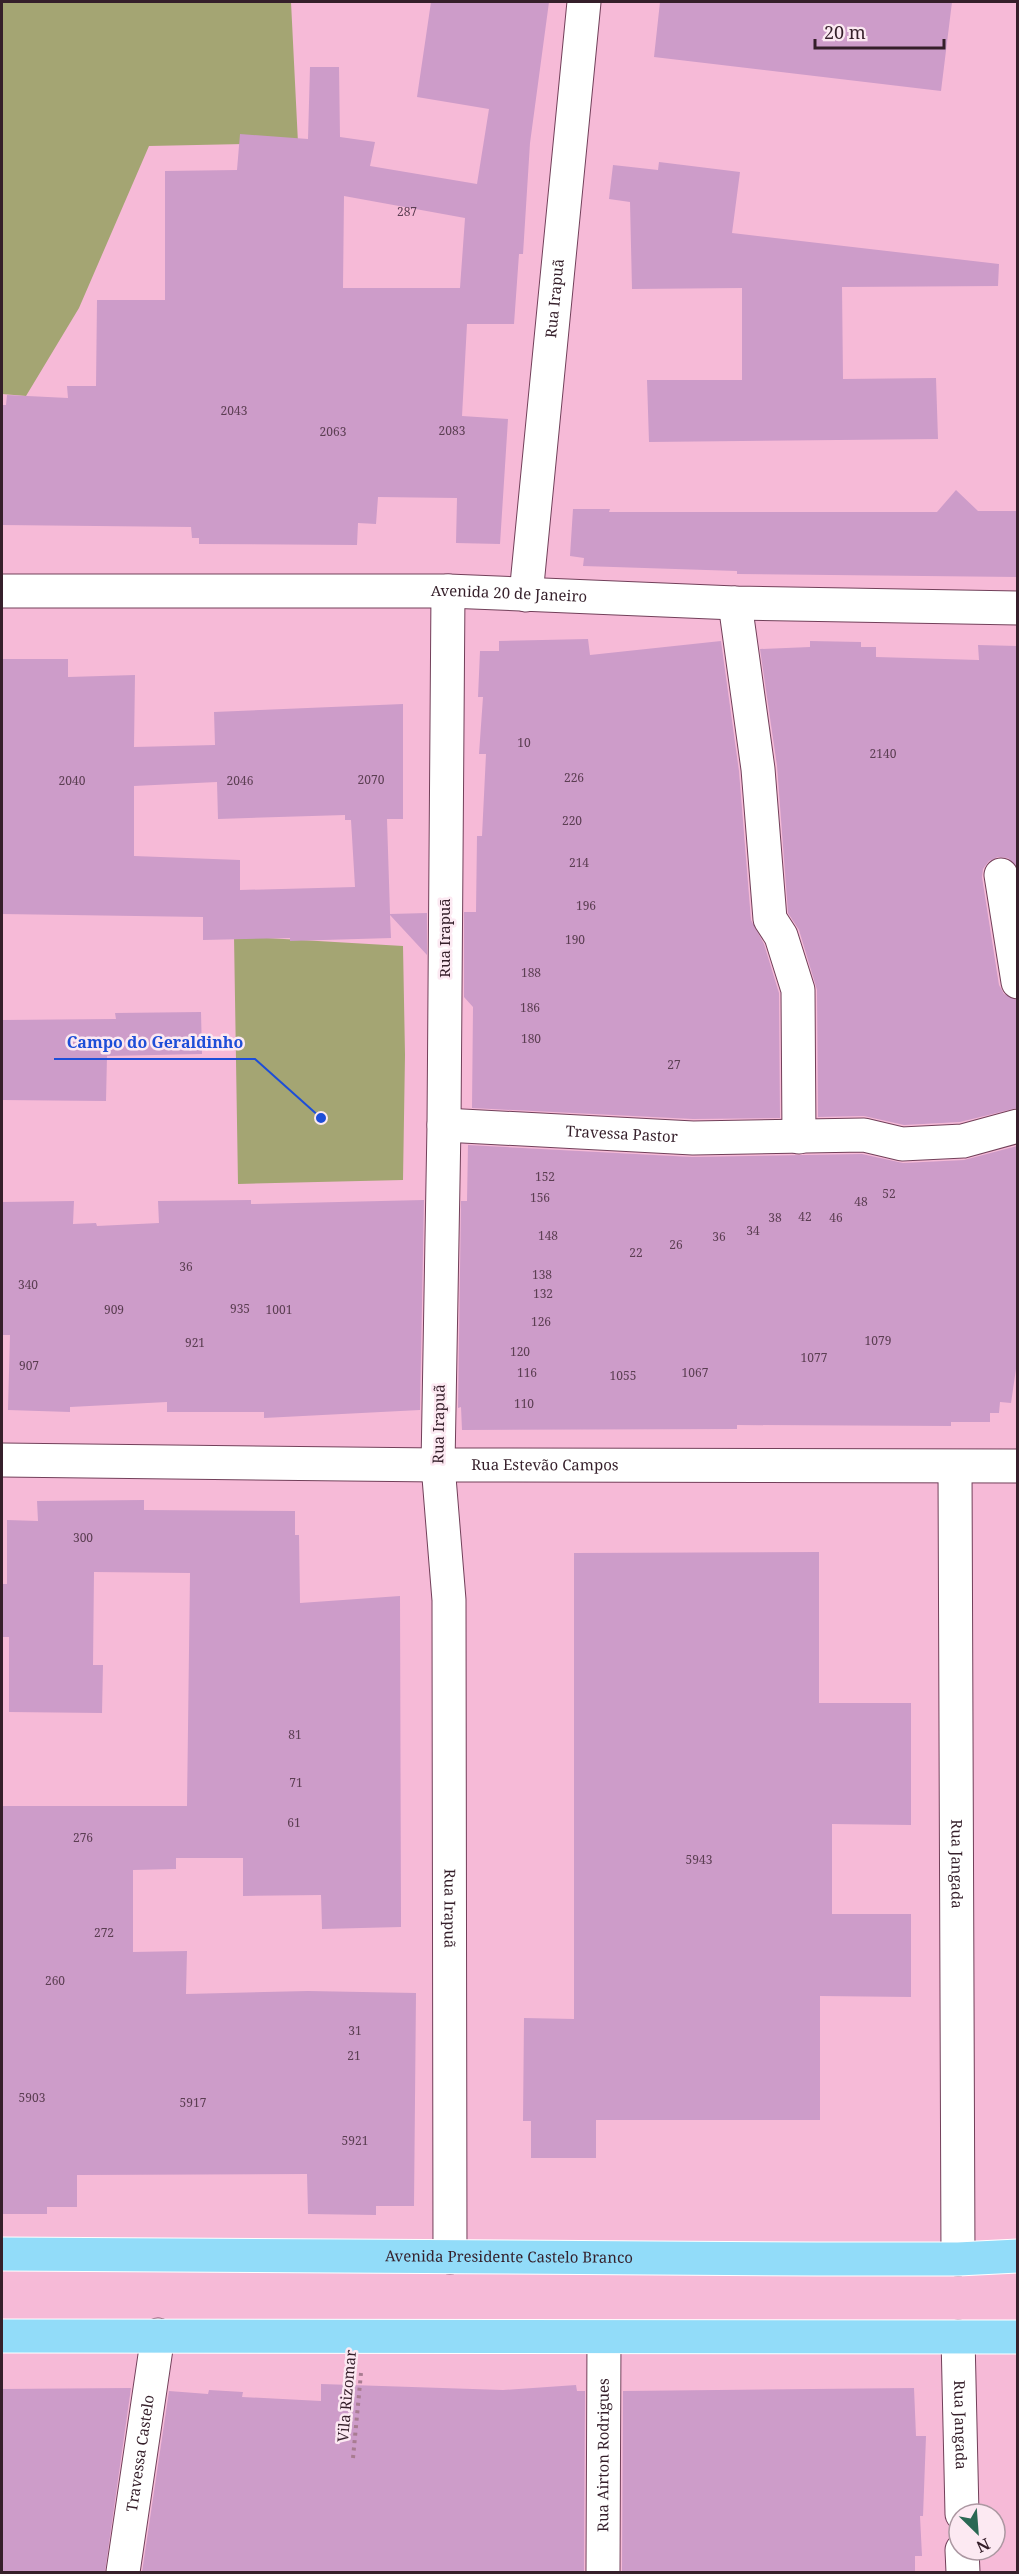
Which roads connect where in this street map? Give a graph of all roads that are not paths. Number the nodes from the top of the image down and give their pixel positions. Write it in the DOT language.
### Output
graph roads {
  1 [pos="585,2"];
  2 [pos="2,591"];
  3 [pos="448,591"];
  4 [pos="526,595"];
  5 [pos="735,603"];
  6 [pos="1017,608"];
  7 [pos="1001,875"];
  8 [pos="1017,982"];
  9 [pos="444,1125"];
  10 [pos="1017,1126"];
  11 [pos="799,1137"];
  12 [pos="1016,1459"];
  13 [pos="2,1460"];
  14 [pos="438,1465"];
  15 [pos="955,1468"];
  16 [pos="2,2254"];
  17 [pos="1017,2256"];
  18 [pos="450,2257"];
  19 [pos="958,2259"];
  20 [pos="2,2336"];
  21 [pos="158,2336"];
  22 [pos="958,2337"];
  23 [pos="1017,2337"];
  24 [pos="604,2338"];
  25 [pos="962,2502"];
  26 [pos="123,2572"];
  27 [pos="603,2572"];
  1 -- 4 [label="street, Rua Irapuã"];
  2 -- 3 [label="street, Avenida 20 de Janeiro"];
  3 -- 4 [label="street, Avenida 20 de Janeiro"];
  3 -- 9 [label="street, Rua Irapuã"];
  4 -- 5 [label="street, Avenida 20 de Janeiro"];
  5 -- 6 [label="street, Avenida 20 de Janeiro"];
  5 -- 11 [label="street"];
  7 -- 8 [label="street"];
  9 -- 11 [label="street, Travessa Pastor"];
  9 -- 14 [label="street, Rua Irapuã"];
  10 -- 11 [label="street, Travessa Pastor"];
  12 -- 15 [label="street, Rua Estevão Campos"];
  13 -- 14 [label="street, Rua Estevão Campos"];
  14 -- 15 [label="street, Rua Estevão Campos"];
  14 -- 18 [label="street, Rua Irapuã"];
  15 -- 19 [label="street, Rua Jangada"];
  16 -- 18 [label="main road, Avenida Presidente Castelo Branco"];
  17 -- 19 [label="main road, Avenida Presidente Castelo Branco"];
  18 -- 19 [label="main road, Avenida Presidente Castelo Branco"];
  20 -- 21 [label="main road"];
  21 -- 24 [label="main road"];
  21 -- 26 [label="street, Travessa Castelo"];
  22 -- 23 [label="main road"];
  22 -- 24 [label="main road"];
  22 -- 25 [label="street, Rua Jangada"];
  24 -- 27 [label="street, Rua Airton Rodrigues"];
}
